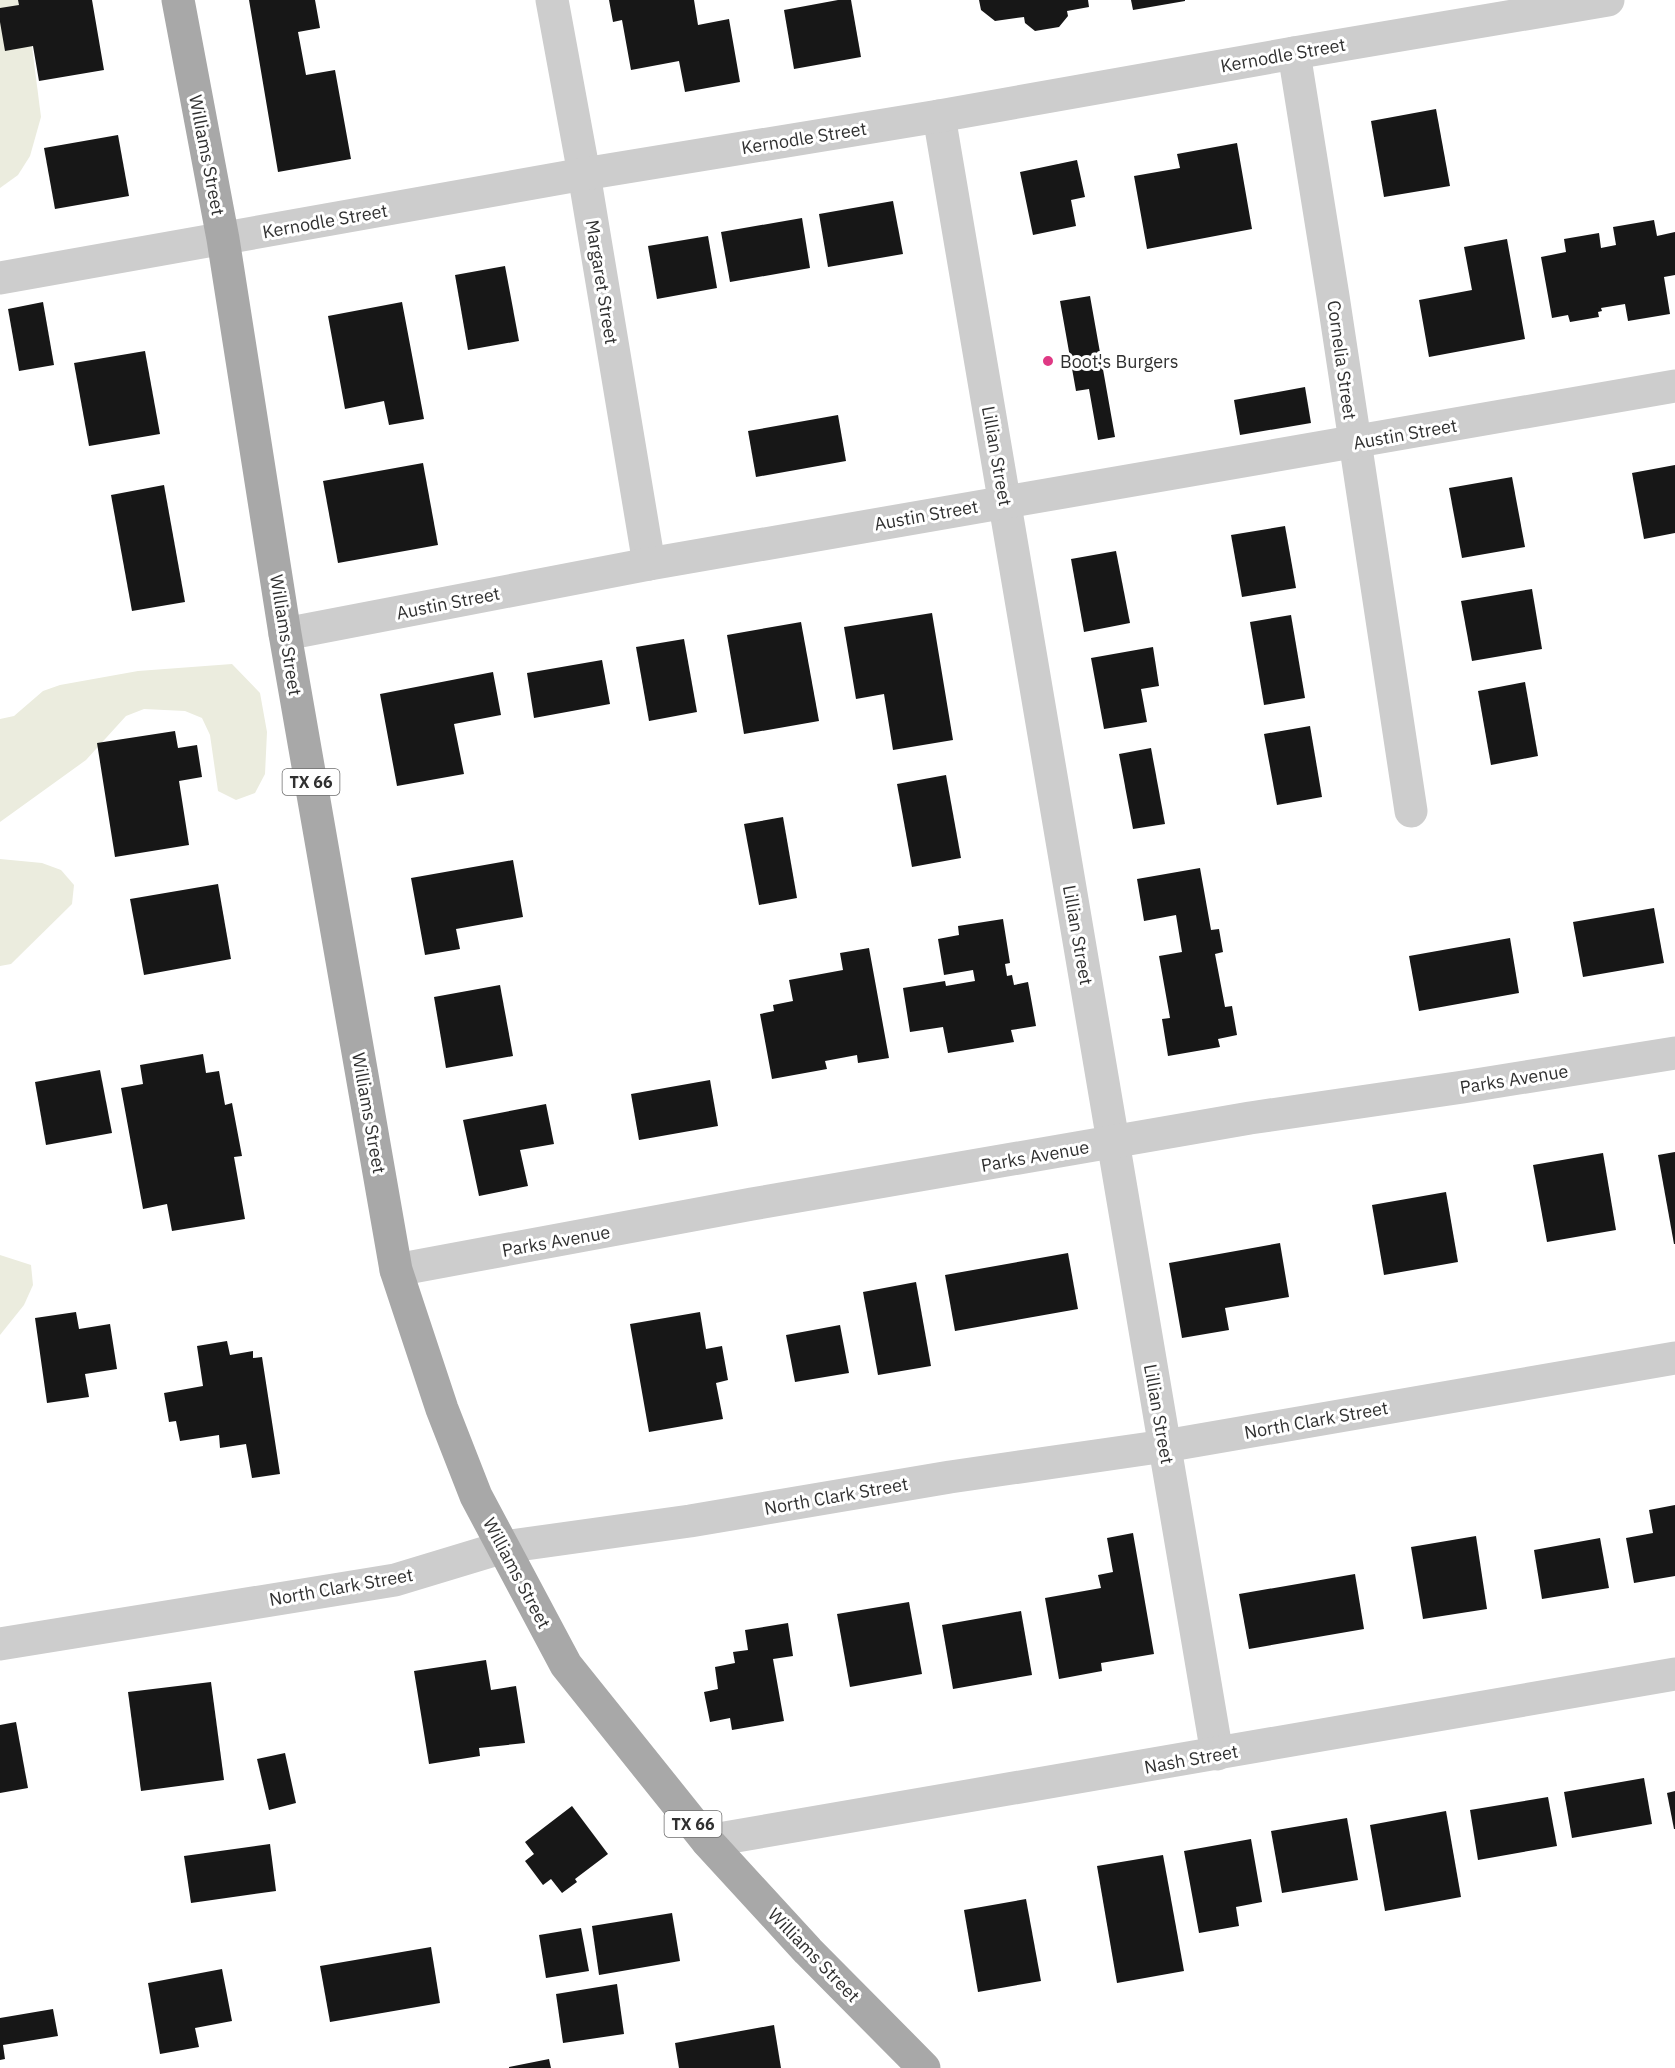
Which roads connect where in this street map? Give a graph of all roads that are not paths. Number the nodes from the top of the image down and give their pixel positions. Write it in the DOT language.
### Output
graph roads {
  1 [pos="178,0"];
  2 [pos="552,0"];
  3 [pos="1608,0"];
  4 [pos="1294,53"];
  5 [pos="939,116"];
  6 [pos="584,174"];
  7 [pos="223,239"];
  8 [pos="0,278"];
  9 [pos="1675,386"];
  10 [pos="1354,443"];
  11 [pos="1004,501"];
  12 [pos="649,564"];
  13 [pos="285,634"];
  14 [pos="1411,811"];
  15 [pos="1675,1053"];
  16 [pos="1113,1142"];
  17 [pos="396,1270"];
  18 [pos="1675,1358"];
  19 [pos="1165,1446"];
  20 [pos="504,1547"];
  21 [pos="0,1644"];
  22 [pos="1675,1674"];
  23 [pos="1217,1754"];
  24 [pos="707,1841"];
  25 [pos="924,2068"];
  1 -- 7 [label="main road, Williams Street / TX 66"];
  2 -- 6 [label="street, Margaret Street"];
  3 -- 4 [label="street, Kernodle Street"];
  4 -- 5 [label="street, Kernodle Street"];
  4 -- 10 [label="street, Cornelia Street"];
  5 -- 6 [label="street, Kernodle Street"];
  5 -- 11 [label="street, Lillian Street"];
  6 -- 7 [label="street, Kernodle Street"];
  6 -- 12 [label="street, Margaret Street"];
  7 -- 8 [label="street, Kernodle Street"];
  7 -- 13 [label="main road, Williams Street / TX 66"];
  9 -- 10 [label="street, Austin Street"];
  10 -- 11 [label="street, Austin Street"];
  10 -- 14 [label="street, Cornelia Street"];
  11 -- 12 [label="street, Austin Street"];
  11 -- 16 [label="street, Lillian Street"];
  12 -- 13 [label="street, Austin Street"];
  13 -- 17 [label="main road, Williams Street / TX 66"];
  15 -- 16 [label="street, Parks Avenue"];
  16 -- 17 [label="street, Parks Avenue"];
  16 -- 19 [label="street, Lillian Street"];
  17 -- 20 [label="main road, Williams Street / TX 66"];
  18 -- 19 [label="street, North Clark Street"];
  19 -- 20 [label="street, North Clark Street"];
  19 -- 23 [label="street, Lillian Street"];
  20 -- 21 [label="street, North Clark Street"];
  20 -- 24 [label="main road, Williams Street / TX 66"];
  22 -- 23 [label="street, Nash Street"];
  23 -- 24 [label="street, Nash Street"];
  24 -- 25 [label="main road, Williams Street / TX 66"];
}
